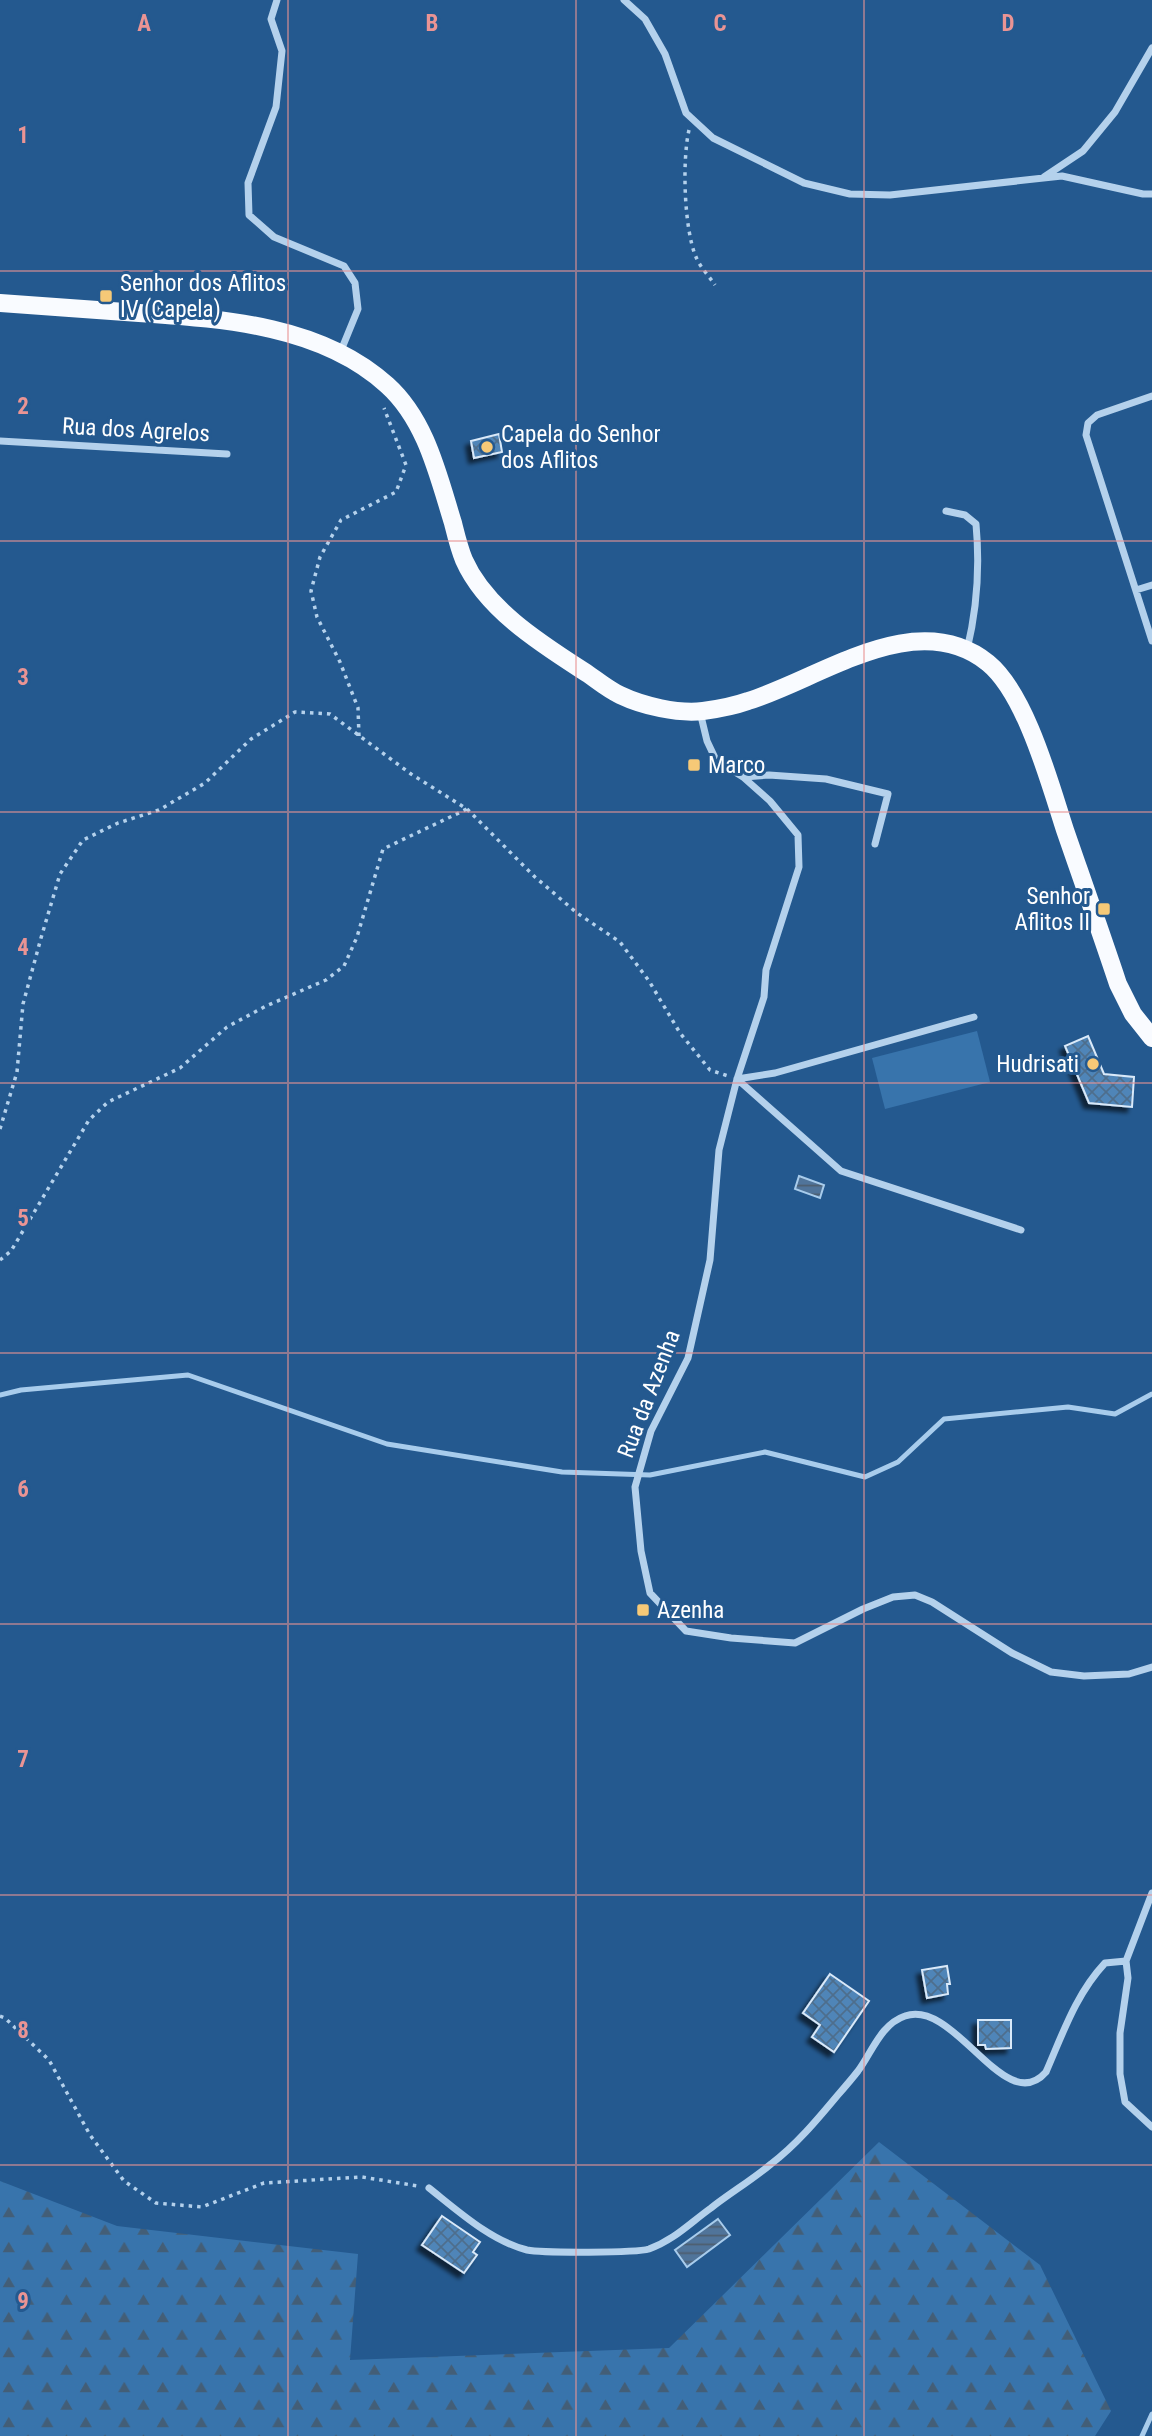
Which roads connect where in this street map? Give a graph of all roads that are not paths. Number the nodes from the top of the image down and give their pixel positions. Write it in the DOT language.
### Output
graph roads {
  1 [pos="277,0"];
  2 [pos="624,0"];
  3 [pos="1152,48"];
  4 [pos="1040,180"];
  5 [pos="1152,194"];
  6 [pos="0,303"];
  7 [pos="340,354"];
  8 [pos="1152,396"];
  9 [pos="0,442"];
  10 [pos="228,454"];
  11 [pos="946,511"];
  12 [pos="1152,585"];
  13 [pos="1136,590"];
  14 [pos="1152,641"];
  15 [pos="967,650"];
  16 [pos="699,712"];
  17 [pos="743,777"];
  18 [pos="874,844"];
  19 [pos="974,1017"];
  20 [pos="1152,1038"];
  21 [pos="737,1079"];
  22 [pos="1021,1230"];
  23 [pos="1152,1667"];
  24 [pos="1152,1893"];
  25 [pos="1126,1961"];
  26 [pos="1152,2127"];
  27 [pos="429,2188"];
  1 -- 7 [label="street"];
  2 -- 4 [label="street"];
  3 -- 4 [label="street"];
  4 -- 5 [label="street"];
  6 -- 7 [label="main road"];
  7 -- 16 [label="main road"];
  8 -- 13 [label="street"];
  9 -- 10 [label="street, Rua dos Agrelos"];
  11 -- 15 [label="street"];
  12 -- 13 [label="street"];
  13 -- 14 [label="street"];
  15 -- 16 [label="main road"];
  15 -- 20 [label="main road"];
  16 -- 17 [label="street, Rua da Azenha"];
  17 -- 18 [label="street"];
  17 -- 21 [label="street, Rua da Azenha"];
  19 -- 21 [label="street"];
  21 -- 22 [label="street"];
  21 -- 23 [label="street, Rua da Azenha"];
  24 -- 25 [label="street"];
  25 -- 26 [label="street"];
  25 -- 27 [label="street"];
}
